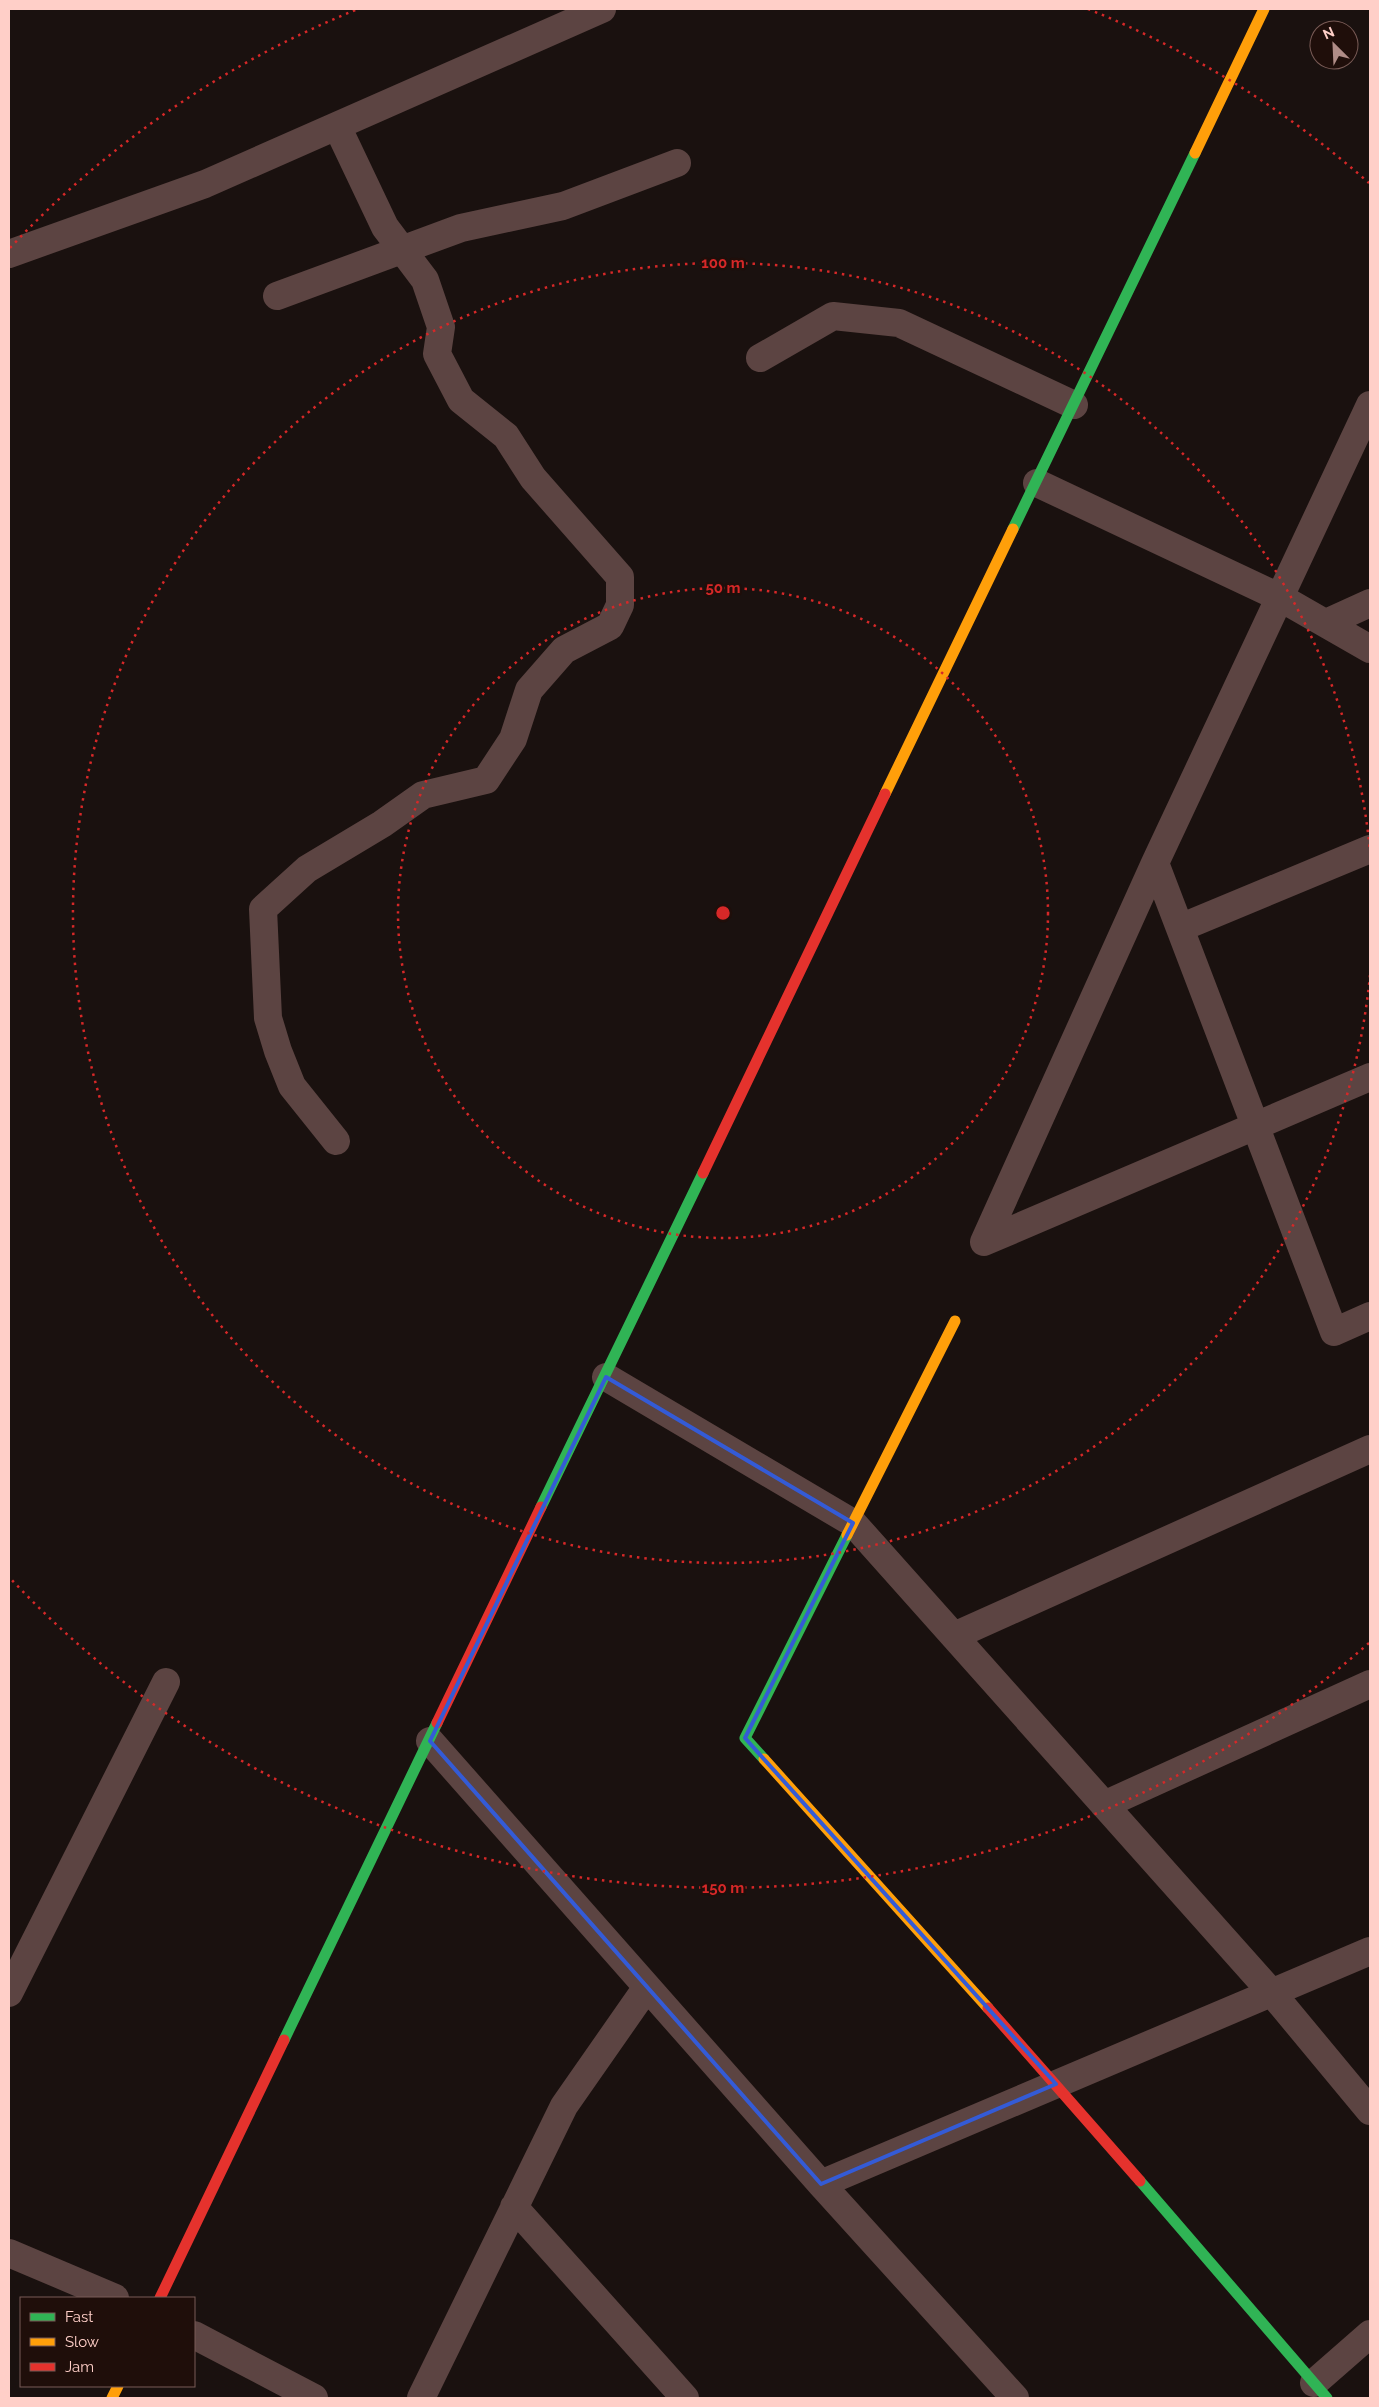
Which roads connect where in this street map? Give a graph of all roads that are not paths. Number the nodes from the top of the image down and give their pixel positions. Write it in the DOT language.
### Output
graph roads {
  1 [pos="602,9"];
  2 [pos="1264,9"];
  3 [pos="337,126"];
  4 [pos="677,163"];
  5 [pos="402,249"];
  6 [pos="9,254"];
  7 [pos="278,296"];
  8 [pos="760,358"];
  9 [pos="1074,405"];
  10 [pos="1370,405"];
  11 [pos="1037,484"];
  12 [pos="1281,598"];
  13 [pos="1370,604"];
  14 [pos="1326,623"];
  15 [pos="1370,649"];
  16 [pos="1370,849"];
  17 [pos="1155,863"];
  18 [pos="1180,928"];
  19 [pos="1370,1077"];
  20 [pos="1254,1127"];
  21 [pos="336,1142"];
  22 [pos="1370,1316"];
  23 [pos="955,1321"];
  24 [pos="606,1377"];
  25 [pos="1370,1449"];
  26 [pos="854,1523"];
  27 [pos="954,1636"];
  28 [pos="166,1682"];
  29 [pos="1370,1684"];
  30 [pos="430,1741"];
  31 [pos="1104,1805"];
  32 [pos="1370,1951"];
  33 [pos="647,1987"];
  34 [pos="9,1993"];
  35 [pos="1272,1993"];
  36 [pos="1056,2084"];
  37 [pos="1370,2111"];
  38 [pos="822,2184"];
  39 [pos="514,2207"];
  40 [pos="9,2253"];
  41 [pos="113,2297"];
  42 [pos="160,2297"];
  43 [pos="1370,2334"];
  44 [pos="195,2337"];
  45 [pos="1320,2391"];
  46 [pos="314,2398"];
  47 [pos="420,2398"];
  48 [pos="685,2398"];
  49 [pos="1016,2398"];
  1 -- 3 [label="street"];
  2 -- 9 [label="main road"];
  3 -- 5 [label="street"];
  3 -- 6 [label="street"];
  4 -- 5 [label="street"];
  5 -- 7 [label="street"];
  5 -- 21 [label="street"];
  8 -- 9 [label="street"];
  9 -- 11 [label="main road"];
  10 -- 12 [label="street"];
  11 -- 12 [label="street"];
  11 -- 24 [label="main road"];
  12 -- 14 [label="street"];
  12 -- 17 [label="street"];
  13 -- 14 [label="street"];
  14 -- 15 [label="street"];
  16 -- 18 [label="street"];
  17 -- 18 [label="street"];
  17 -- 20 [label="street"];
  18 -- 20 [label="street"];
  19 -- 20 [label="street"];
  20 -- 22 [label="street"];
  23 -- 26 [label="main road"];
  24 -- 26 [label="street"];
  24 -- 30 [label="main road"];
  25 -- 27 [label="street"];
  26 -- 27 [label="street"];
  26 -- 36 [label="main road"];
  27 -- 31 [label="street"];
  28 -- 34 [label="street"];
  29 -- 31 [label="street"];
  30 -- 33 [label="street"];
  30 -- 42 [label="main road"];
  31 -- 35 [label="street"];
  32 -- 35 [label="street"];
  33 -- 38 [label="street"];
  33 -- 39 [label="street"];
  35 -- 36 [label="street"];
  35 -- 37 [label="street"];
  36 -- 38 [label="street"];
  36 -- 45 [label="main road"];
  38 -- 49 [label="street"];
  39 -- 47 [label="street"];
  39 -- 48 [label="street"];
  40 -- 41 [label="street"];
  43 -- 45 [label="street"];
  44 -- 46 [label="street"];
}
